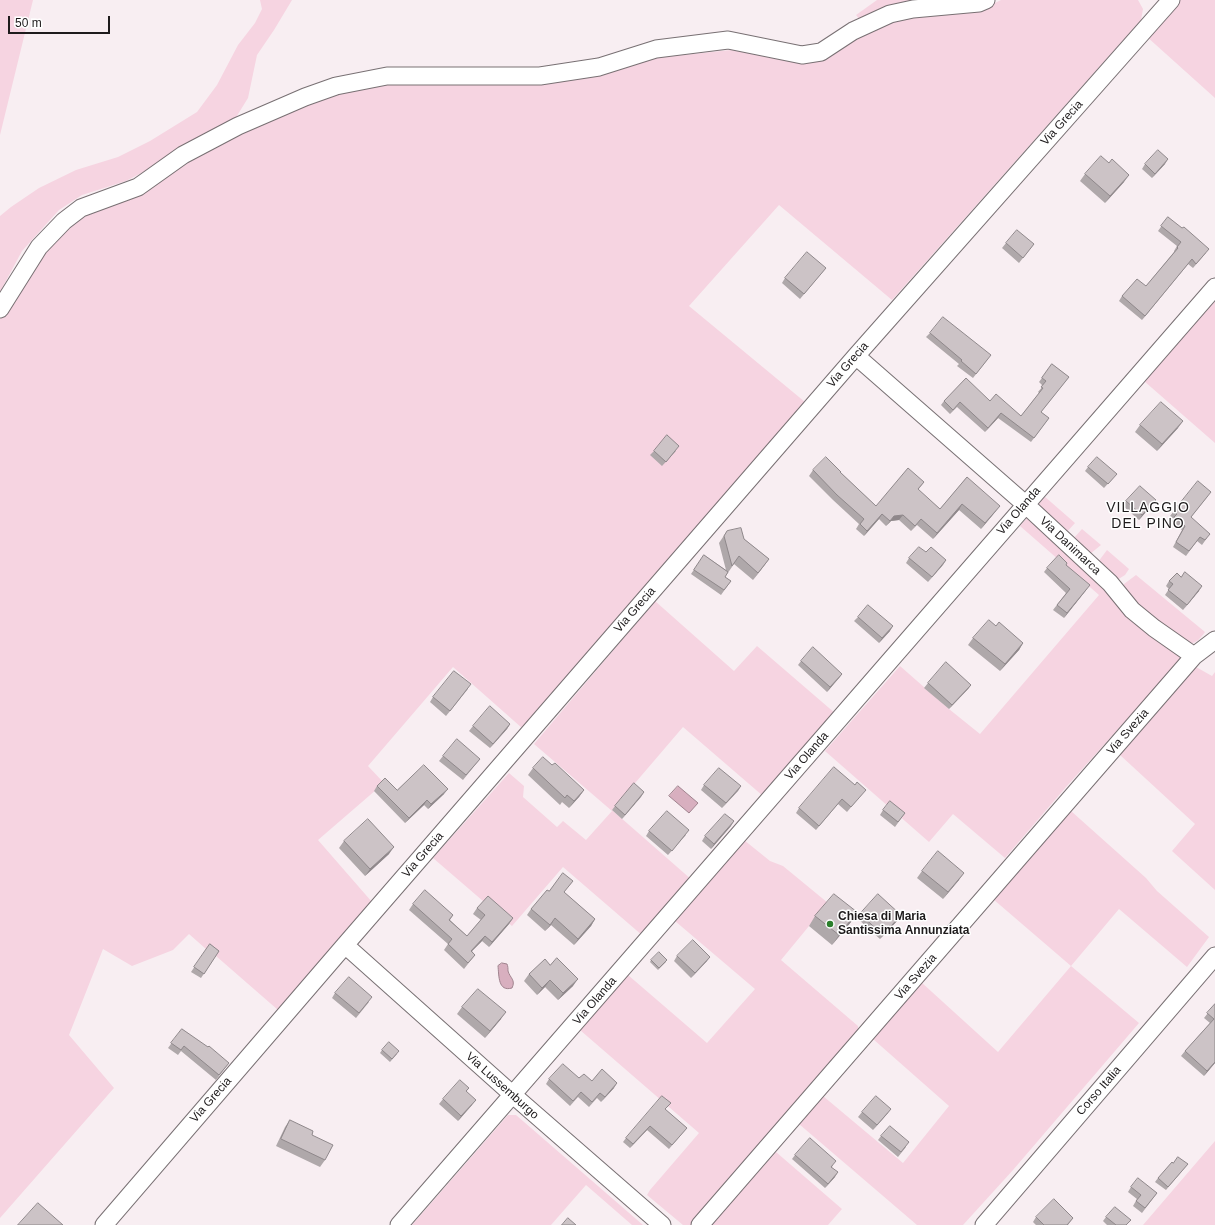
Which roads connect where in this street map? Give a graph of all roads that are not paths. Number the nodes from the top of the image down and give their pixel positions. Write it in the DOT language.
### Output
graph roads {
  1 [pos="1171,0"];
  2 [pos="983,2"];
  3 [pos="1215,287"];
  4 [pos="0,309"];
  5 [pos="856,356"];
  6 [pos="1025,504"];
  7 [pos="1215,640"];
  8 [pos="1194,656"];
  9 [pos="345,945"];
  10 [pos="1215,956"];
  11 [pos="513,1095"];
  12 [pos="104,1225"];
  13 [pos="399,1225"];
  14 [pos="662,1225"];
  15 [pos="700,1225"];
  16 [pos="984,1225"];
  1 -- 5 [label="street, Via Grecia"];
  2 -- 4 [label="street"];
  3 -- 6 [label="street, Via Olanda"];
  5 -- 6 [label="street, Via Danimarca"];
  5 -- 9 [label="street, Via Grecia"];
  6 -- 8 [label="street, Via Danimarca"];
  6 -- 11 [label="street, Via Olanda"];
  7 -- 8 [label="street, Via Svezia"];
  8 -- 15 [label="street, Via Svezia"];
  9 -- 11 [label="street, Via Lussemburgo"];
  9 -- 12 [label="street, Via Grecia"];
  10 -- 16 [label="street, Corso Italia"];
  11 -- 13 [label="street, Via Olanda"];
  11 -- 14 [label="street, Via Lussemburgo"];
}
